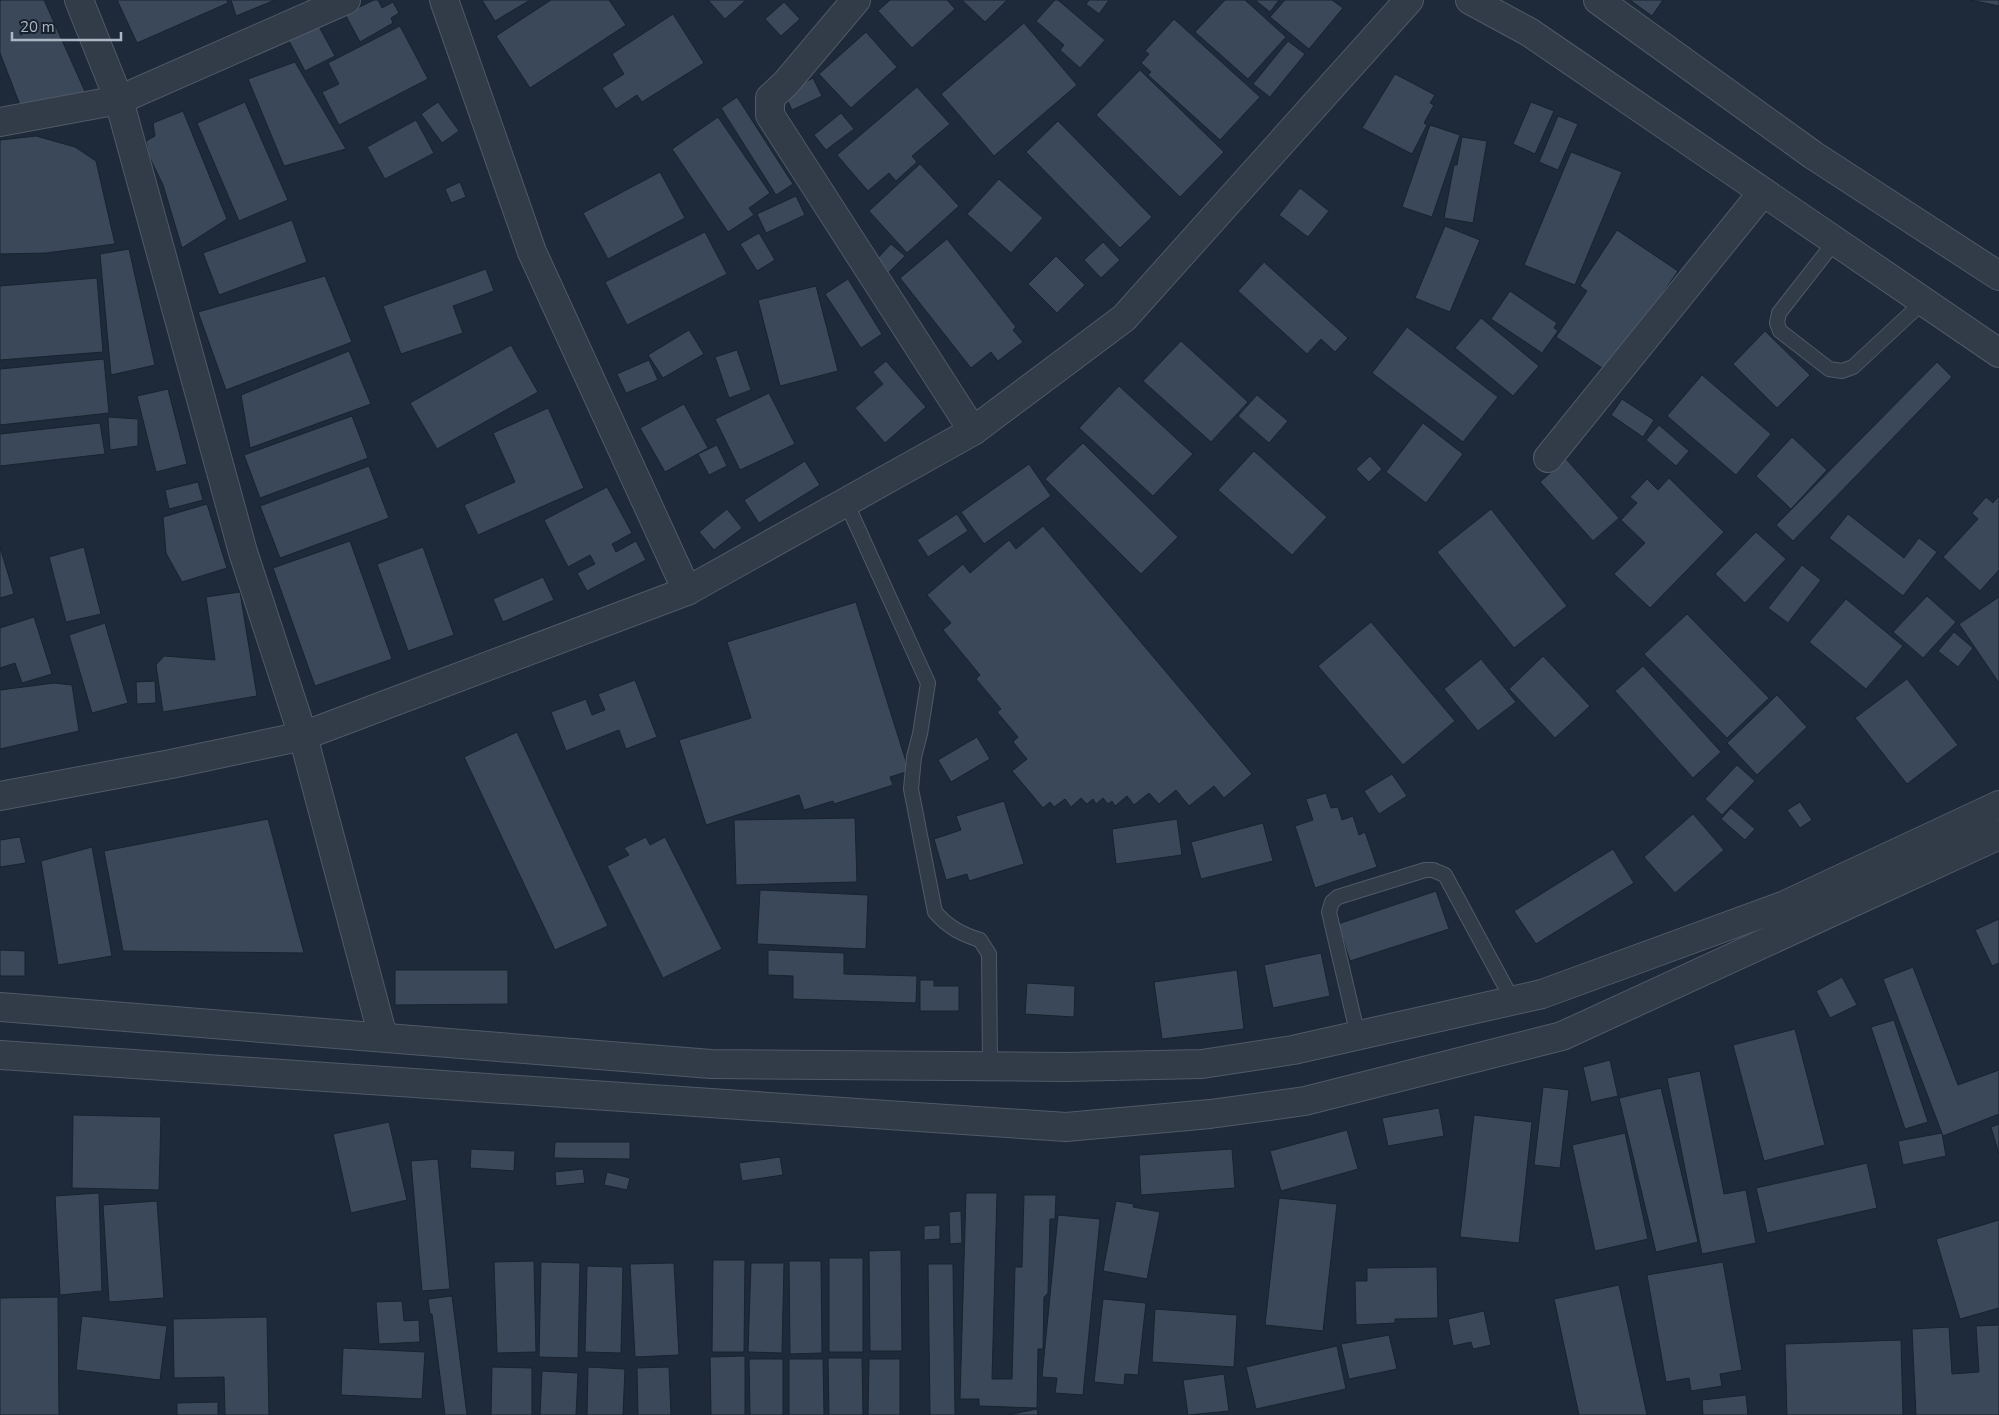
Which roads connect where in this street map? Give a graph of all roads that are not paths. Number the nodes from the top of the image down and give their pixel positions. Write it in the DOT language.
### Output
graph roads {
  1 [pos="79,0"];
  2 [pos="346,0"];
  3 [pos="444,0"];
  4 [pos="856,0"];
  5 [pos="1409,0"];
  6 [pos="1470,0"];
  7 [pos="1598,0"];
  8 [pos="118,100"];
  9 [pos="0,122"];
  10 [pos="1763,192"];
  11 [pos="1836,240"];
  12 [pos="1999,276"];
  13 [pos="1924,301"];
  14 [pos="1999,353"];
  15 [pos="973,431"];
  16 [pos="1548,458"];
  17 [pos="846,502"];
  18 [pos="687,591"];
  19 [pos="302,736"];
  20 [pos="0,796"];
  21 [pos="1999,805"];
  22 [pos="1999,835"];
  23 [pos="1513,1001"];
  24 [pos="0,1007"];
  25 [pos="1358,1036"];
  26 [pos="383,1037"];
  27 [pos="0,1055"];
  28 [pos="990,1066"];
  1 -- 8 [label="street"];
  2 -- 8 [label="street"];
  3 -- 18 [label="street"];
  4 -- 15 [label="street"];
  5 -- 15 [label="street"];
  6 -- 10 [label="street"];
  7 -- 12 [label="street"];
  8 -- 9 [label="street"];
  8 -- 19 [label="street"];
  10 -- 11 [label="street"];
  10 -- 16 [label="street"];
  11 -- 13 [label="street"];
  11 -- 13 [label="lane"];
  13 -- 14 [label="street"];
  15 -- 17 [label="street"];
  17 -- 18 [label="street"];
  17 -- 28 [label="lane"];
  18 -- 19 [label="street"];
  19 -- 20 [label="street"];
  19 -- 26 [label="street"];
  21 -- 23 [label="street"];
  22 -- 27 [label="street"];
  23 -- 25 [label="street"];
  23 -- 25 [label="lane"];
  24 -- 26 [label="street"];
  25 -- 28 [label="street"];
  26 -- 28 [label="street"];
}
